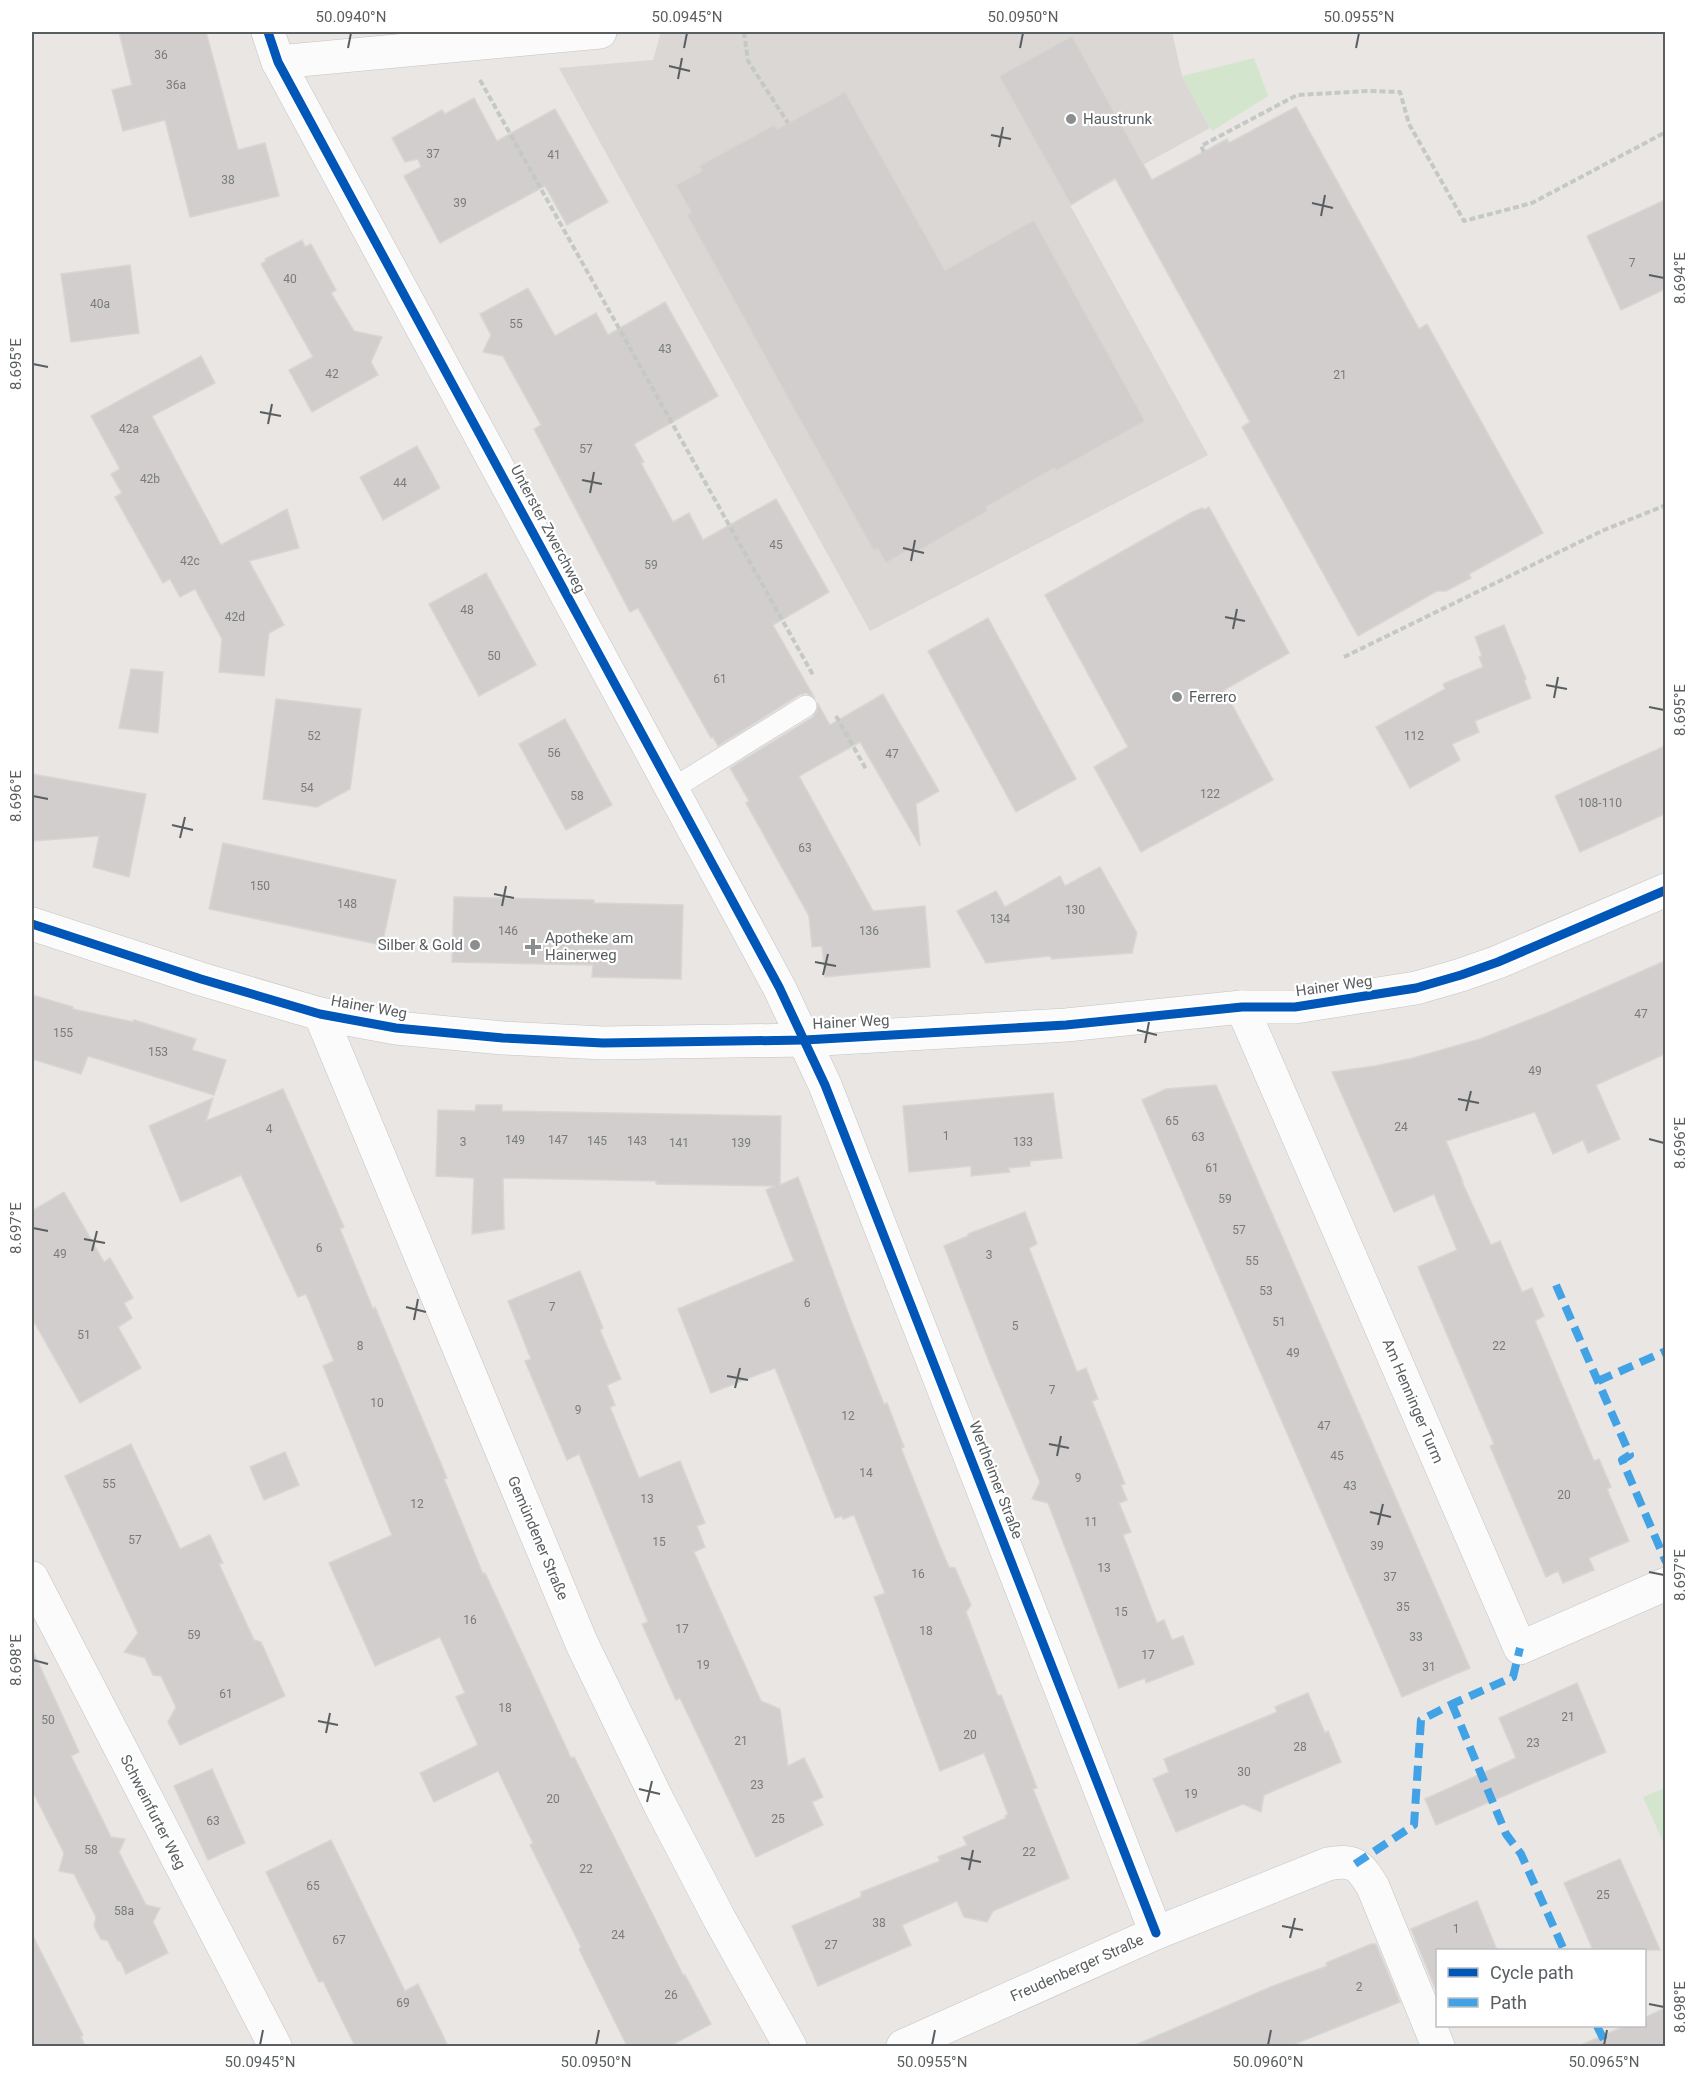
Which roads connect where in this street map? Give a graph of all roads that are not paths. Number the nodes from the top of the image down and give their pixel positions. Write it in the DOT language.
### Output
graph roads {
  1 [pos="268,32"];
  2 [pos="600,32"];
  3 [pos="278,62"];
  4 [pos="806,706"];
  5 [pos="672,789"];
  6 [pos="1665,890"];
  7 [pos="32,924"];
  8 [pos="1242,1008"];
  9 [pos="320,1014"];
  10 [pos="805,1040"];
  11 [pos="32,1578"];
  12 [pos="1665,1584"];
  13 [pos="1156,1933"];
  14 [pos="275,2046"];
  15 [pos="790,2046"];
  16 [pos="903,2046"];
  17 [pos="1438,2046"];
  1 -- 3 [label="street, Unterster Zwerchweg"];
  2 -- 3 [label="street"];
  3 -- 5 [label="street, Unterster Zwerchweg"];
  4 -- 5 [label="lane"];
  5 -- 10 [label="street, Unterster Zwerchweg"];
  6 -- 8 [label="street, Hainer Weg"];
  7 -- 9 [label="street, Hainer Weg"];
  8 -- 10 [label="street, Hainer Weg"];
  8 -- 12 [label="street, Am Henninger Turm"];
  9 -- 10 [label="street, Hainer Weg"];
  9 -- 15 [label="street, Gemündener Straße"];
  10 -- 13 [label="street, Wertheimer Straße"];
  11 -- 14 [label="street, Schweinfurter Weg"];
  13 -- 16 [label="street, Freudenberger Straße"];
  13 -- 17 [label="street, Freudenberger Straße"];
}
